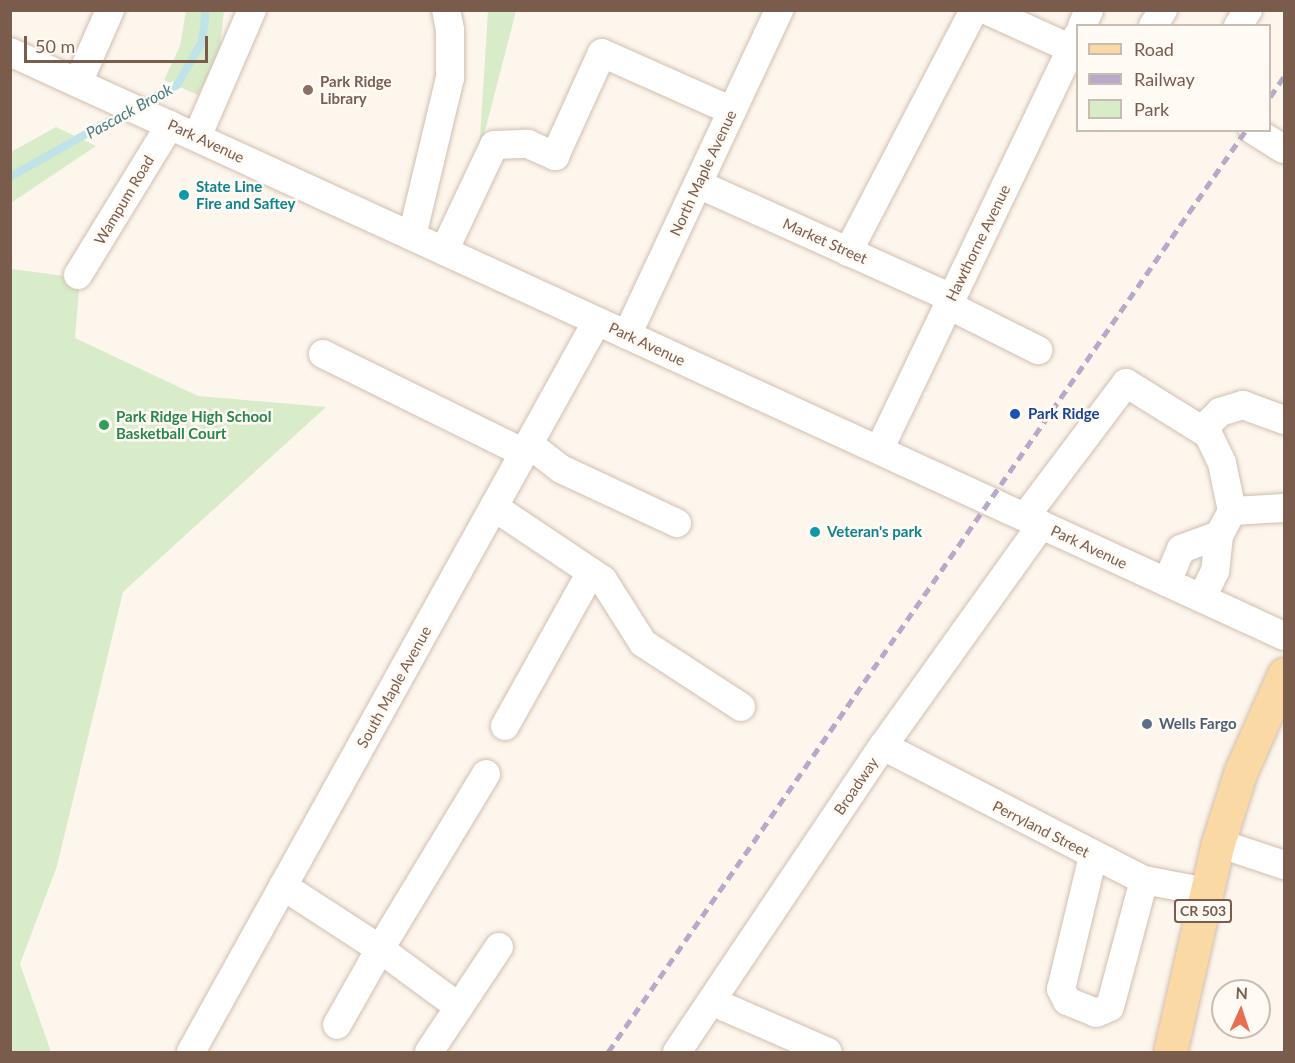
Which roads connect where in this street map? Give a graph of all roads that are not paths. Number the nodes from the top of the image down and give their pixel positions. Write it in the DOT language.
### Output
graph roads {
  1 [pos="110,10"];
  2 [pos="252,10"];
  3 [pos="446,10"];
  4 [pos="779,10"];
  5 [pos="974,10"];
  6 [pos="986,10"];
  7 [pos="1089,10"];
  8 [pos="1163,10"];
  9 [pos="1248,10"];
  10 [pos="1084,24"];
  11 [pos="1154,24"];
  12 [pos="1239,24"];
  13 [pos="1076,41"];
  14 [pos="1076,43"];
  15 [pos="10,52"];
  16 [pos="78,83"];
  17 [pos="732,111"];
  18 [pos="170,125"];
  19 [pos="197,137"];
  20 [pos="698,184"];
  21 [pos="412,236"];
  22 [pos="444,251"];
  23 [pos="848,252"];
  24 [pos="78,275"];
  25 [pos="950,302"];
  26 [pos="597,321"];
  27 [pos="627,335"];
  28 [pos="1038,350"];
  29 [pos="323,354"];
  30 [pos="1284,420"];
  31 [pos="1202,430"];
  32 [pos="526,448"];
  33 [pos="879,450"];
  34 [pos="494,507"];
  35 [pos="1284,508"];
  36 [pos="1033,521"];
  37 [pos="677,523"];
  38 [pos="1226,523"];
  39 [pos="591,572"];
  40 [pos="1167,582"];
  41 [pos="1202,598"];
  42 [pos="1284,636"];
  43 [pos="1284,674"];
  44 [pos="741,707"];
  45 [pos="505,726"];
  46 [pos="883,746"];
  47 [pos="486,774"];
  48 [pos="1218,843"];
  49 [pos="1093,856"];
  50 [pos="1284,865"];
  51 [pos="1144,880"];
  52 [pos="283,886"];
  53 [pos="1207,892"];
  54 [pos="499,946"];
  55 [pos="380,949"];
  56 [pos="713,1002"];
  57 [pos="459,1007"];
  58 [pos="337,1025"];
  59 [pos="191,1053"];
  60 [pos="429,1053"];
  61 [pos="677,1053"];
  62 [pos="828,1053"];
  63 [pos="1170,1053"];
  1 -- 16 [label="street"];
  2 -- 19 [label="street"];
  3 -- 21 [label="street"];
  4 -- 17 [label="street, North Maple Avenue"];
  5 -- 23 [label="street"];
  6 -- 13 [label="street"];
  7 -- 10 [label="street, Hawthorne Avenue"];
  8 -- 11 [label="street"];
  9 -- 12 [label="street"];
  14 -- 25 [label="street, Hawthorne Avenue"];
  15 -- 16 [label="street, Park Avenue"];
  16 -- 18 [label="street, Park Avenue"];
  17 -- 20 [label="street, North Maple Avenue"];
  17 -- 22 [label="street"];
  18 -- 19 [label="street, Park Avenue"];
  18 -- 24 [label="street, Wampum Road"];
  19 -- 21 [label="street, Park Avenue"];
  20 -- 23 [label="street, Market Street"];
  20 -- 27 [label="street, North Maple Avenue"];
  21 -- 22 [label="street, Park Avenue"];
  22 -- 26 [label="street, Park Avenue"];
  23 -- 25 [label="street, Market Street"];
  25 -- 28 [label="street, Market Street"];
  25 -- 33 [label="street, Hawthorne Avenue"];
  26 -- 27 [label="street, Park Avenue"];
  26 -- 32 [label="street, South Maple Avenue"];
  27 -- 33 [label="street, Park Avenue"];
  29 -- 32 [label="street"];
  30 -- 31 [label="street"];
  31 -- 36 [label="street, Broadway"];
  31 -- 38 [label="street"];
  32 -- 34 [label="street, South Maple Avenue"];
  32 -- 37 [label="street"];
  33 -- 36 [label="street, Park Avenue"];
  34 -- 39 [label="street"];
  34 -- 52 [label="street, South Maple Avenue"];
  35 -- 38 [label="street"];
  36 -- 40 [label="street, Park Avenue"];
  36 -- 46 [label="street, Broadway"];
  38 -- 40 [label="street"];
  38 -- 41 [label="street"];
  39 -- 44 [label="street"];
  39 -- 45 [label="street"];
  40 -- 41 [label="street, Park Avenue"];
  41 -- 42 [label="street, Park Avenue"];
  43 -- 48 [label="main road, CR 503"];
  46 -- 49 [label="street, Perryland Street"];
  46 -- 56 [label="street, Broadway"];
  47 -- 55 [label="street"];
  48 -- 50 [label="street"];
  48 -- 53 [label="main road, CR 503"];
  49 -- 51 [label="street, Perryland Street"];
  49 -- 51 [label="street"];
  51 -- 53 [label="street, Perryland Street"];
  52 -- 55 [label="street"];
  52 -- 59 [label="street, South Maple Avenue"];
  53 -- 63 [label="main road, CR 503"];
  54 -- 57 [label="street"];
  55 -- 57 [label="street"];
  55 -- 58 [label="street"];
  56 -- 61 [label="street, Broadway"];
  56 -- 62 [label="street"];
  57 -- 60 [label="street"];
}
